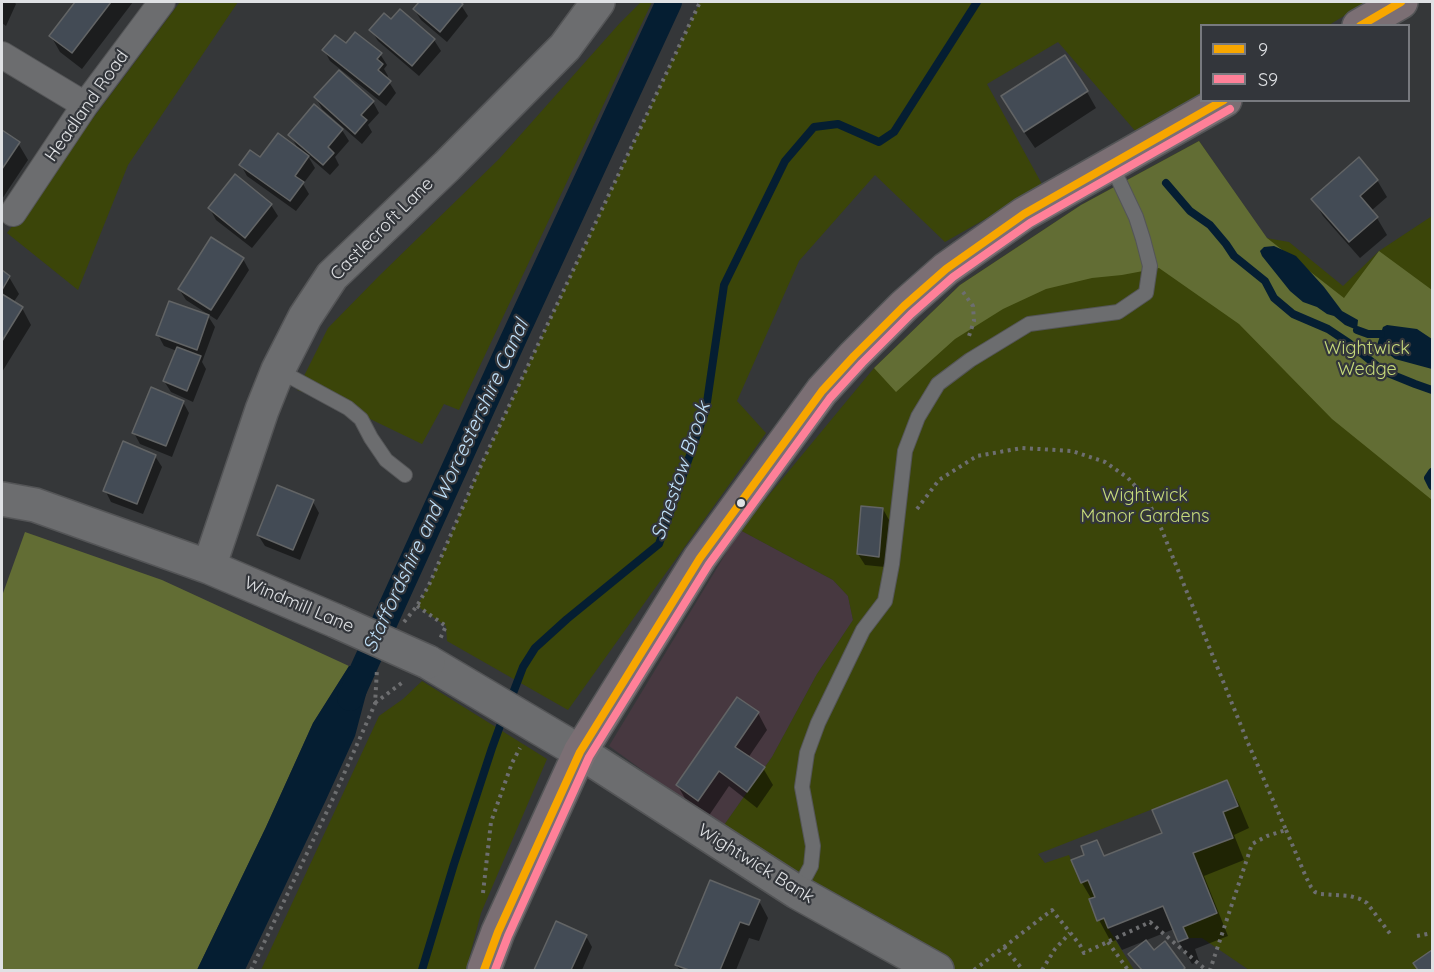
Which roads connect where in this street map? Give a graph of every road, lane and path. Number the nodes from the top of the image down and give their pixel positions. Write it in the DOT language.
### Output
graph roads {
  1 [pos="162,2"];
  2 [pos="598,2"];
  3 [pos="700,2"];
  4 [pos="1401,2"];
  5 [pos="1362,24"];
  6 [pos="2,55"];
  7 [pos="1221,102"];
  8 [pos="85,105"];
  9 [pos="1111,164"];
  10 [pos="13,213"];
  11 [pos="278,370"];
  12 [pos="405,475"];
  13 [pos="2,499"];
  14 [pos="894,538"];
  15 [pos="209,567"];
  16 [pos="417,606"];
  17 [pos="398,629"];
  18 [pos="378,660"];
  19 [pos="428,662"];
  20 [pos="528,721"];
  21 [pos="580,752"];
  22 [pos="1286,830"];
  23 [pos="797,892"];
  24 [pos="1070,933"];
  25 [pos="1432,933"];
  26 [pos="1390,934"];
  27 [pos="1417,936"];
  28 [pos="496,937"];
  29 [pos="1108,942"];
  30 [pos="1004,947"];
  31 [pos="251,970"];
  32 [pos="484,970"];
  33 [pos="937,970"];
  34 [pos="974,970"];
  35 [pos="1023,970"];
  36 [pos="1042,970"];
  37 [pos="1128,970"];
  38 [pos="1208,970"];
  1 -- 8 [label="street, Headland Road"];
  2 -- 11 [label="street, Castlecroft Lane"];
  3 -- 16 [label="path"];
  4 -- 5 [label="highway"];
  6 -- 8 [label="street"];
  7 -- 9 [label="highway"];
  8 -- 10 [label="street, Headland Road"];
  9 -- 14 [label="lane"];
  9 -- 21 [label="highway"];
  11 -- 12 [label="lane"];
  11 -- 15 [label="street, Castlecroft Lane"];
  13 -- 15 [label="street, Windmill Lane"];
  14 -- 22 [label="path"];
  14 -- 23 [label="lane"];
  15 -- 19 [label="street, Windmill Lane, bridge"];
  16 -- 17 [label="path"];
  16 -- 19 [label="path"];
  18 -- 31 [label="path"];
  19 -- 20 [label="street, Windmill Lane"];
  20 -- 21 [label="street, Windmill Lane"];
  20 -- 28 [label="path"];
  21 -- 23 [label="street, Wightwick Bank"];
  21 -- 28 [label="highway"];
  22 -- 26 [label="path"];
  22 -- 38 [label="path"];
  23 -- 33 [label="street, Wightwick Bank"];
  24 -- 29 [label="path"];
  24 -- 30 [label="path"];
  24 -- 36 [label="path"];
  25 -- 27 [label="path"];
  28 -- 32 [label="highway"];
  29 -- 37 [label="path"];
  29 -- 38 [label="path"];
  30 -- 34 [label="path"];
  30 -- 35 [label="path"];
}
